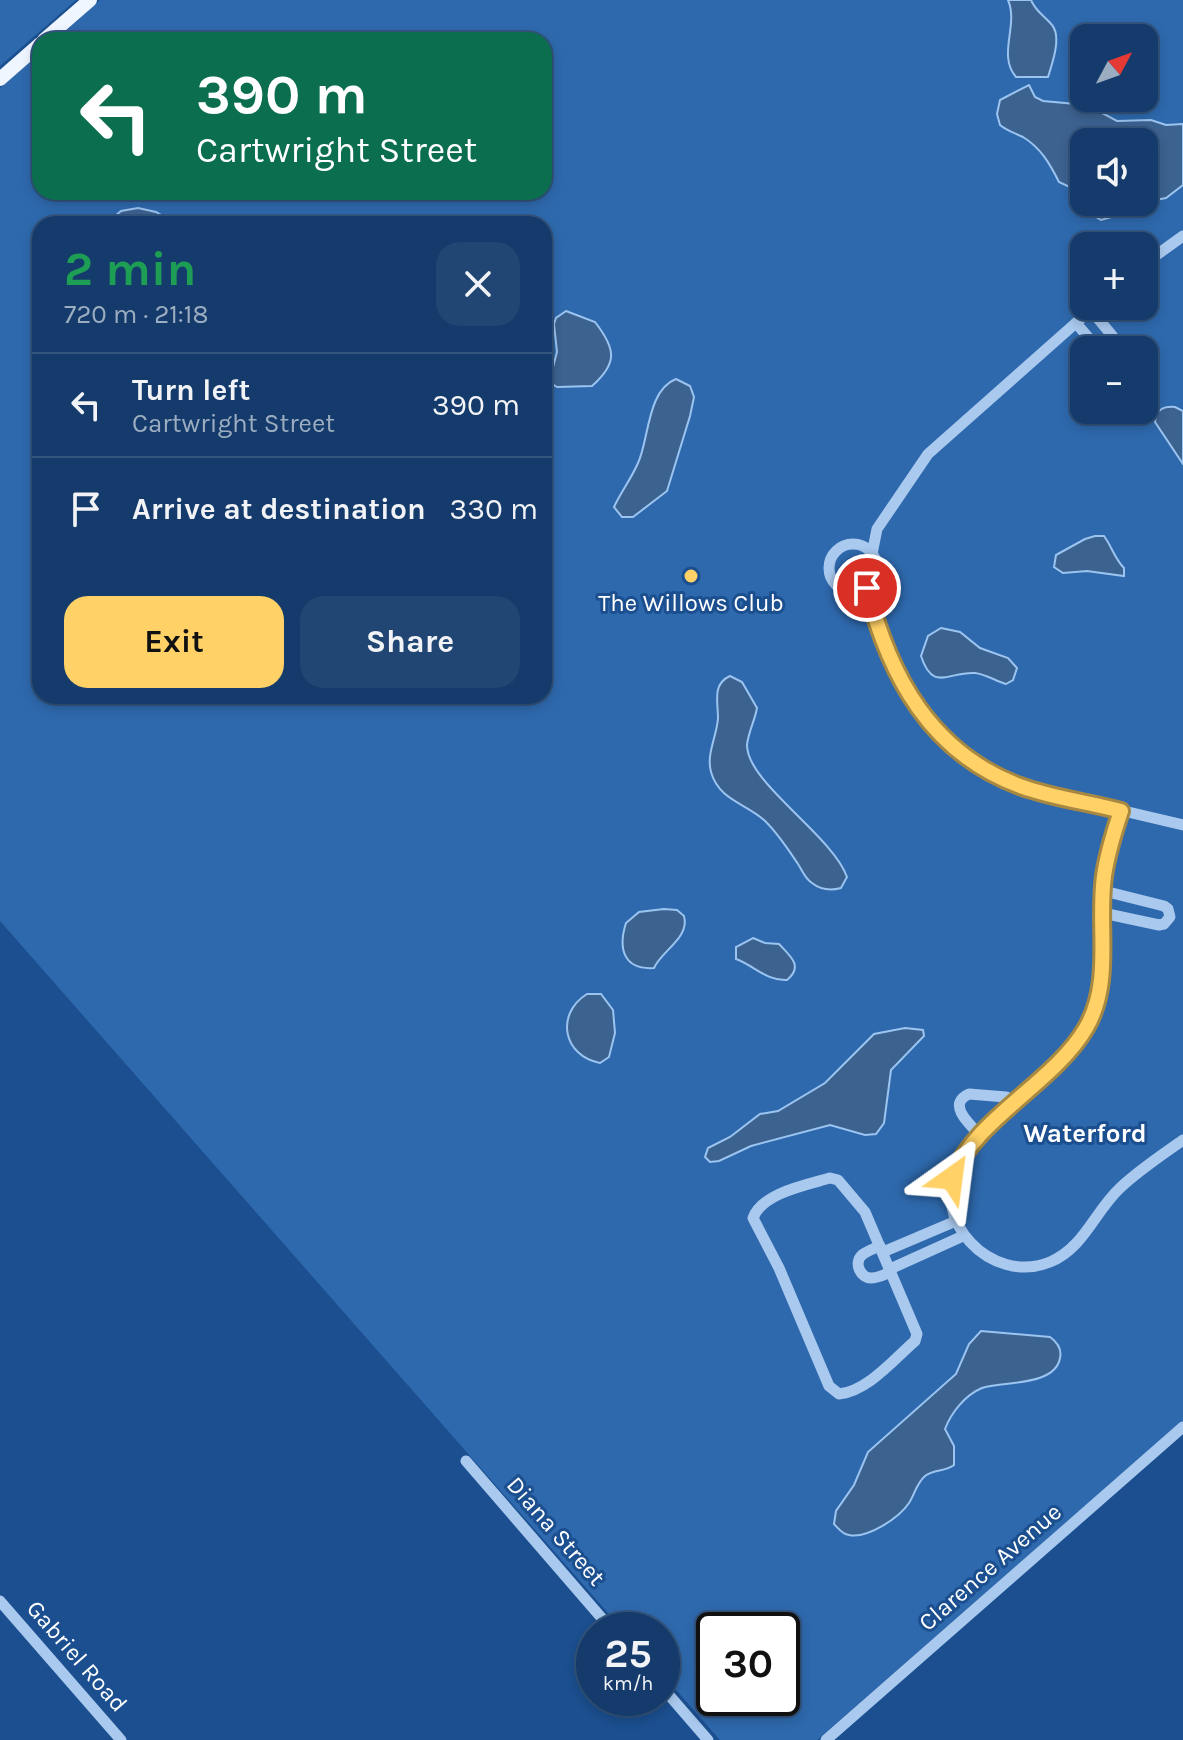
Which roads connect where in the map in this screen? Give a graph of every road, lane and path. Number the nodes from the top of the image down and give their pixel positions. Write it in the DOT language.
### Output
graph roads {
  1 [pos="90,0"];
  2 [pos="53,32"];
  3 [pos="32,51"];
  4 [pos="0,79"];
  5 [pos="1183,236"];
  6 [pos="1158,254"];
  7 [pos="1079,320"];
  8 [pos="1076,323"];
  9 [pos="1087,336"];
  10 [pos="877,529"];
  11 [pos="859,545"];
  12 [pos="872,554"];
  13 [pos="867,588"];
  14 [pos="853,593"];
  15 [pos="876,622"];
  16 [pos="1121,811"];
  17 [pos="1183,825"];
  18 [pos="1104,891"];
  19 [pos="1103,913"];
  20 [pos="1017,1101"];
  21 [pos="981,1136"];
  22 [pos="1183,1140"];
  23 [pos="956,1221"];
  24 [pos="963,1236"];
  25 [pos="882,1249"];
  26 [pos="891,1270"];
  27 [pos="1183,1427"];
  28 [pos="466,1461"];
  29 [pos="0,1601"];
  30 [pos="596,1612"];
  31 [pos="680,1708"];
  32 [pos="121,1740"];
  33 [pos="708,1740"];
  34 [pos="826,1740"];
  1 -- 2 [label="main road"];
  3 -- 4 [label="main road"];
  5 -- 6 [label="street"];
  7 -- 8 [label="street"];
  8 -- 9 [label="street"];
  8 -- 10 [label="street"];
  10 -- 11 [label="street"];
  10 -- 12 [label="street"];
  11 -- 12 [label="street"];
  11 -- 14 [label="street"];
  12 -- 13 [label="street"];
  13 -- 14 [label="street"];
  13 -- 15 [label="street"];
  14 -- 15 [label="street"];
  15 -- 16 [label="street"];
  16 -- 17 [label="street"];
  16 -- 18 [label="street"];
  18 -- 19 [label="street"];
  18 -- 19 [label="street"];
  19 -- 20 [label="street"];
  20 -- 21 [label="street"];
  20 -- 21 [label="street"];
  21 -- 23 [label="street"];
  22 -- 24 [label="street"];
  23 -- 24 [label="street"];
  23 -- 25 [label="street"];
  24 -- 26 [label="street"];
  25 -- 26 [label="street"];
  25 -- 26 [label="street"];
  25 -- 26 [label="street"];
  27 -- 34 [label="street, Clarence Avenue"];
  28 -- 30 [label="street, Diana Street"];
  29 -- 32 [label="street, Gabriel Road"];
  31 -- 33 [label="street"];
}
